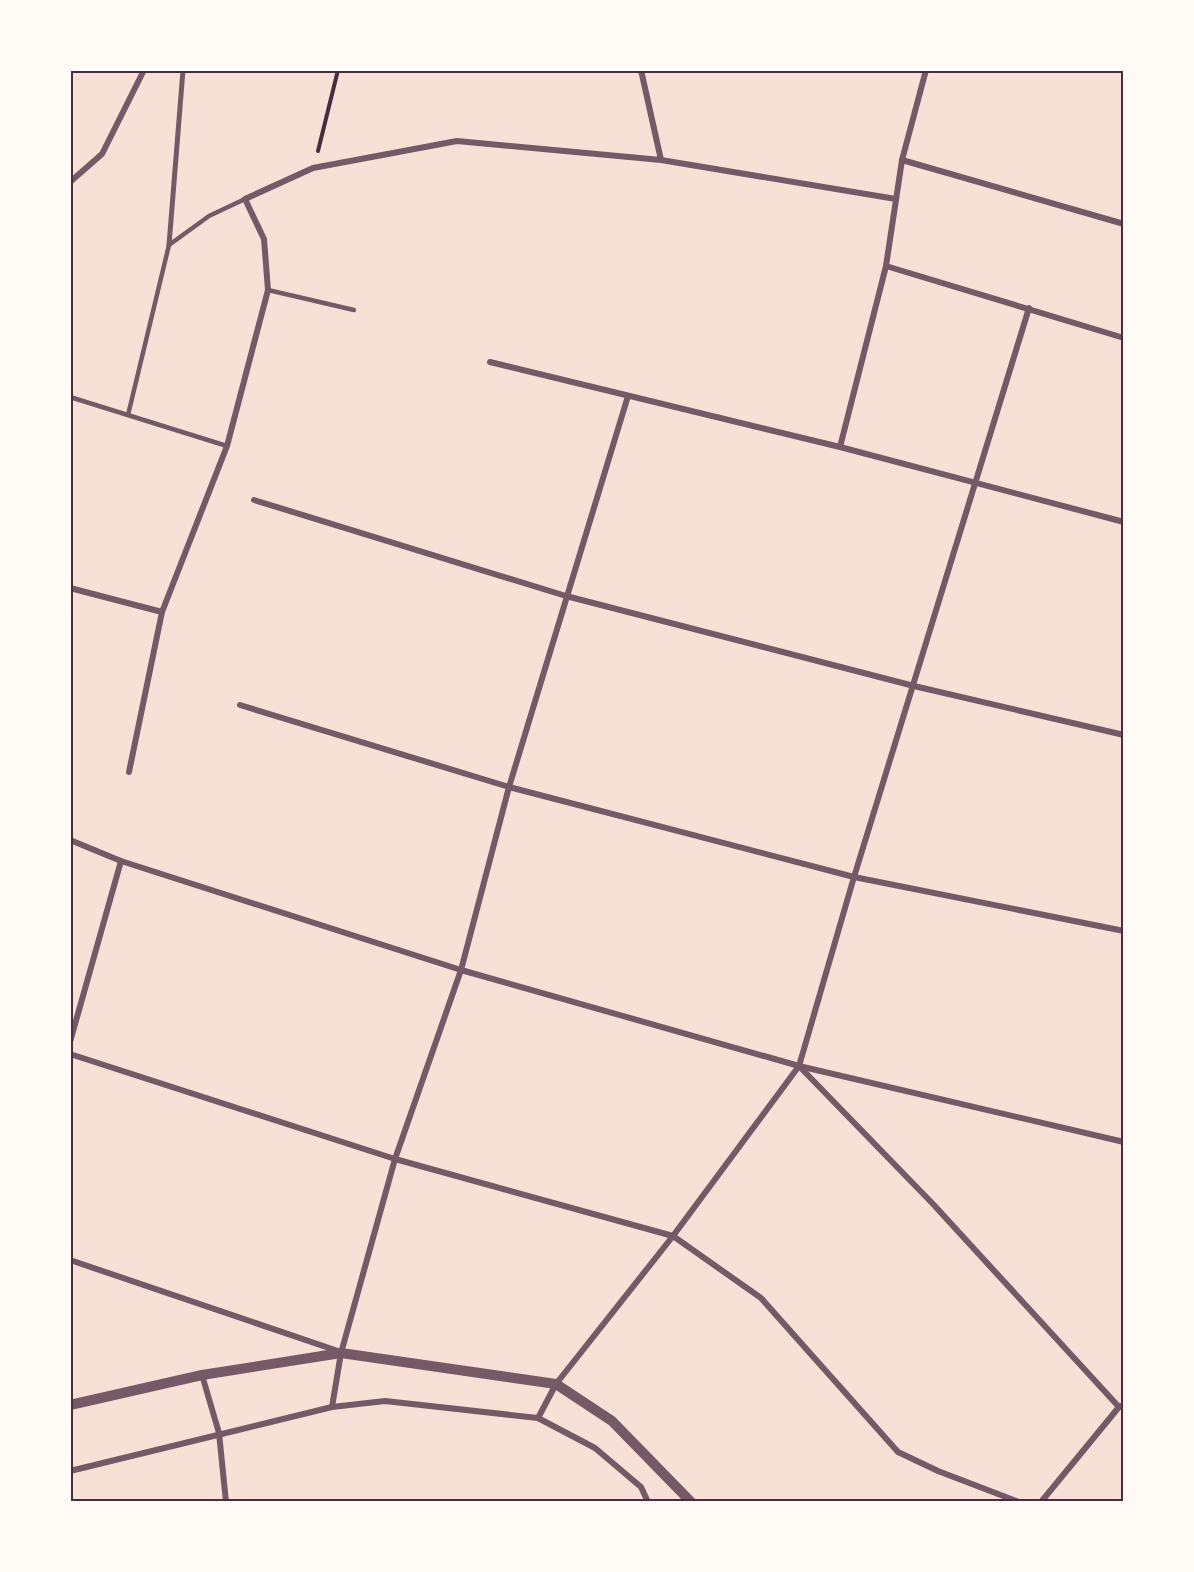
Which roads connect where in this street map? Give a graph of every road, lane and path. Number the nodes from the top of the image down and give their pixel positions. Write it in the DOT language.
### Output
graph roads {
  1 [pos="144,70"];
  2 [pos="183,70"];
  3 [pos="338,70"];
  4 [pos="641,70"];
  5 [pos="926,70"];
  6 [pos="661,160"];
  7 [pos="902,160"];
  8 [pos="314,168"];
  9 [pos="70,182"];
  10 [pos="245,199"];
  11 [pos="896,199"];
  12 [pos="1124,224"];
  13 [pos="169,245"];
  14 [pos="886,266"];
  15 [pos="268,290"];
  16 [pos="1029,308"];
  17 [pos="354,310"];
  18 [pos="1124,338"];
  19 [pos="490,362"];
  20 [pos="628,396"];
  21 [pos="70,397"];
  22 [pos="129,415"];
  23 [pos="227,446"];
  24 [pos="840,447"];
  25 [pos="975,483"];
  26 [pos="254,500"];
  27 [pos="1124,522"];
  28 [pos="70,588"];
  29 [pos="566,596"];
  30 [pos="162,612"];
  31 [pos="914,686"];
  32 [pos="240,705"];
  33 [pos="1124,735"];
  34 [pos="129,772"];
  35 [pos="509,787"];
  36 [pos="70,840"];
  37 [pos="121,861"];
  38 [pos="854,877"];
  39 [pos="1124,931"];
  40 [pos="460,970"];
  41 [pos="70,1042"];
  42 [pos="70,1054"];
  43 [pos="799,1066"];
  44 [pos="1124,1142"];
  45 [pos="395,1159"];
  46 [pos="673,1236"];
  47 [pos="70,1260"];
  48 [pos="341,1353"];
  49 [pos="202,1375"];
  50 [pos="556,1384"];
  51 [pos="70,1405"];
  52 [pos="1121,1406"];
  53 [pos="332,1407"];
  54 [pos="538,1418"];
  55 [pos="219,1433"];
  56 [pos="70,1471"];
  57 [pos="226,1502"];
  58 [pos="648,1502"];
  59 [pos="691,1502"];
  60 [pos="1019,1502"];
  61 [pos="1041,1502"];
  1 -- 9 [label="street"];
  2 -- 13 [label="street"];
  3 -- 8 [label="path"];
  4 -- 6 [label="street"];
  5 -- 7 [label="street"];
  6 -- 8 [label="street"];
  6 -- 11 [label="street"];
  7 -- 11 [label="street"];
  7 -- 12 [label="street"];
  8 -- 10 [label="street"];
  10 -- 13 [label="lane"];
  10 -- 15 [label="street"];
  11 -- 14 [label="street"];
  13 -- 22 [label="lane"];
  14 -- 16 [label="street"];
  14 -- 24 [label="street"];
  15 -- 17 [label="lane"];
  15 -- 23 [label="street"];
  16 -- 18 [label="street"];
  16 -- 25 [label="street"];
  19 -- 20 [label="street"];
  20 -- 24 [label="street"];
  20 -- 29 [label="street"];
  21 -- 22 [label="lane"];
  22 -- 23 [label="lane"];
  23 -- 30 [label="street"];
  24 -- 25 [label="street"];
  25 -- 27 [label="street"];
  25 -- 31 [label="street"];
  26 -- 29 [label="street"];
  28 -- 30 [label="street"];
  29 -- 31 [label="street"];
  29 -- 35 [label="street"];
  30 -- 34 [label="street"];
  31 -- 33 [label="street"];
  31 -- 38 [label="street"];
  32 -- 35 [label="street"];
  35 -- 38 [label="street"];
  35 -- 40 [label="street"];
  36 -- 37 [label="street"];
  37 -- 40 [label="street"];
  37 -- 41 [label="street"];
  38 -- 39 [label="street"];
  38 -- 43 [label="street"];
  40 -- 43 [label="street"];
  40 -- 45 [label="street"];
  42 -- 45 [label="street"];
  43 -- 44 [label="street"];
  43 -- 46 [label="street"];
  43 -- 52 [label="street"];
  45 -- 46 [label="street"];
  45 -- 48 [label="street"];
  46 -- 50 [label="street"];
  46 -- 60 [label="street"];
  47 -- 48 [label="street"];
  48 -- 49 [label="street"];
  48 -- 50 [label="street"];
  48 -- 53 [label="street"];
  49 -- 51 [label="street"];
  49 -- 55 [label="street"];
  50 -- 54 [label="street"];
  50 -- 59 [label="street"];
  52 -- 61 [label="street"];
  53 -- 54 [label="street"];
  53 -- 55 [label="street"];
  54 -- 58 [label="street"];
  55 -- 56 [label="street"];
  55 -- 57 [label="street"];
}
